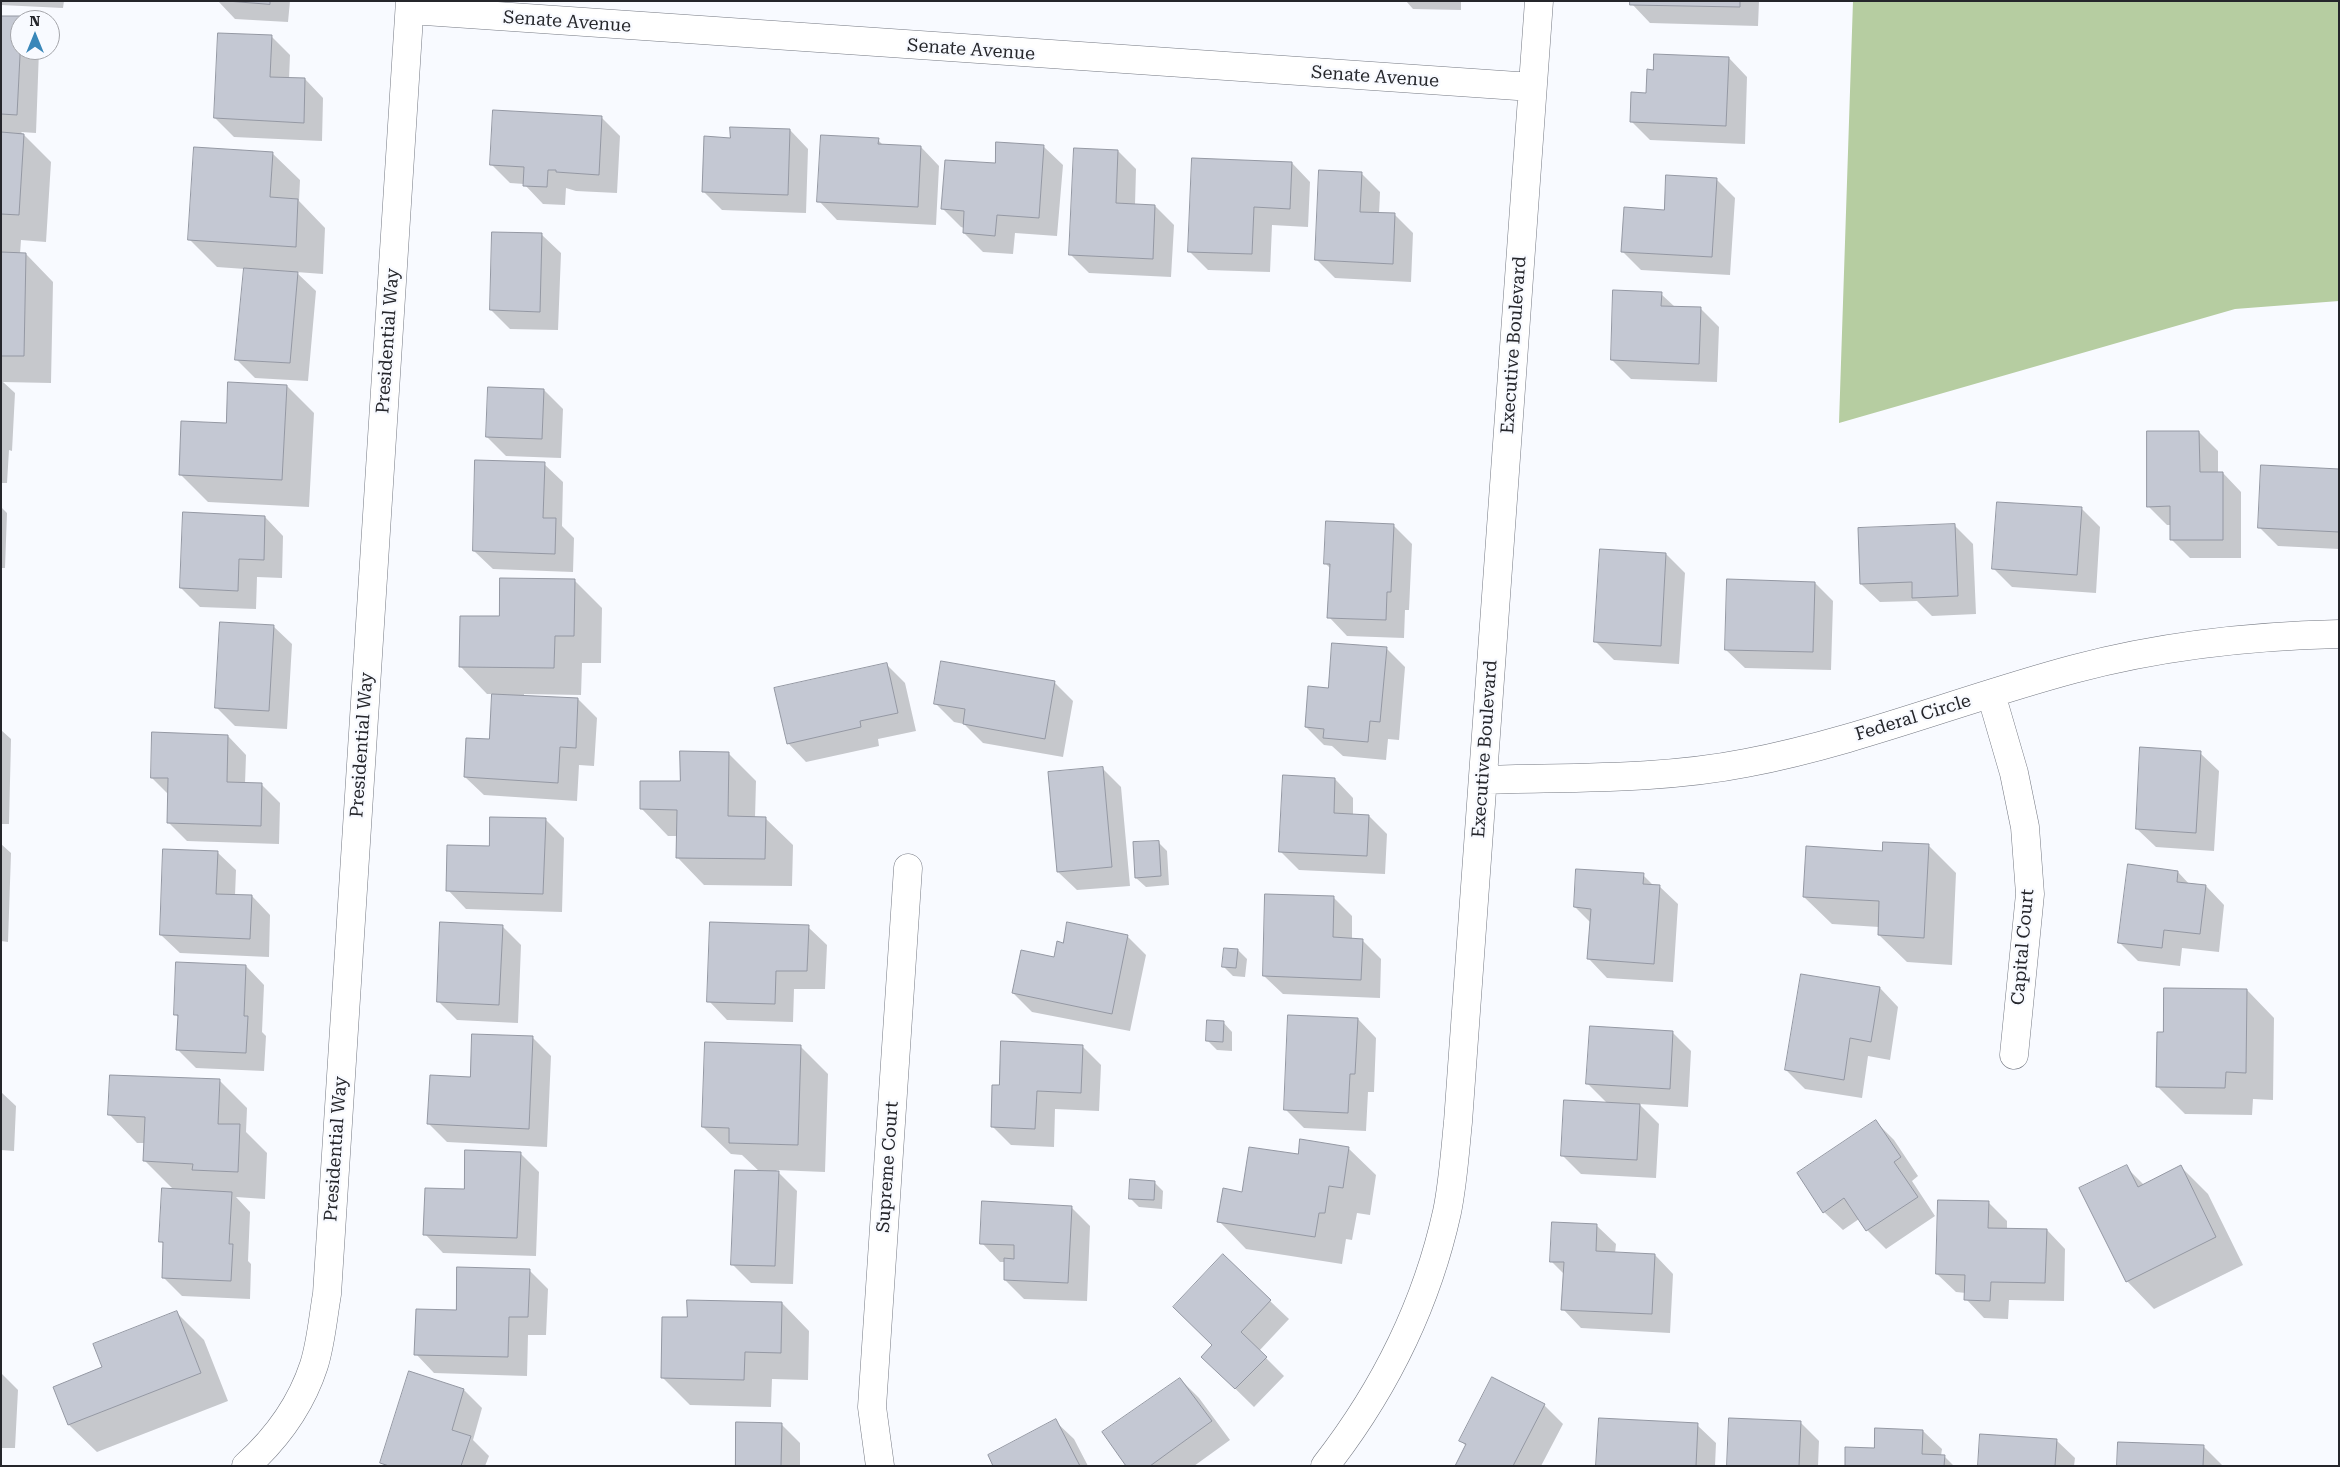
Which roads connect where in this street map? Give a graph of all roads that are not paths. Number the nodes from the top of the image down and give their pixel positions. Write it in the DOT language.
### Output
graph roads {
  1 [pos="1539,1"];
  2 [pos="410,6"];
  3 [pos="1532,87"];
  4 [pos="2339,634"];
  5 [pos="1991,694"];
  6 [pos="1483,780"];
  7 [pos="908,868"];
  8 [pos="2014,1055"];
  9 [pos="246,1466"];
  10 [pos="880,1466"];
  11 [pos="1325,1466"];
  1 -- 3 [label="street, Executive Boulevard"];
  2 -- 3 [label="street, Senate Avenue"];
  2 -- 9 [label="street, Presidential Way"];
  3 -- 6 [label="street, Executive Boulevard"];
  4 -- 5 [label="street, Federal Circle"];
  5 -- 6 [label="street, Federal Circle"];
  5 -- 8 [label="street, Capital Court"];
  6 -- 11 [label="street, Executive Boulevard"];
  7 -- 10 [label="street, Supreme Court"];
}
